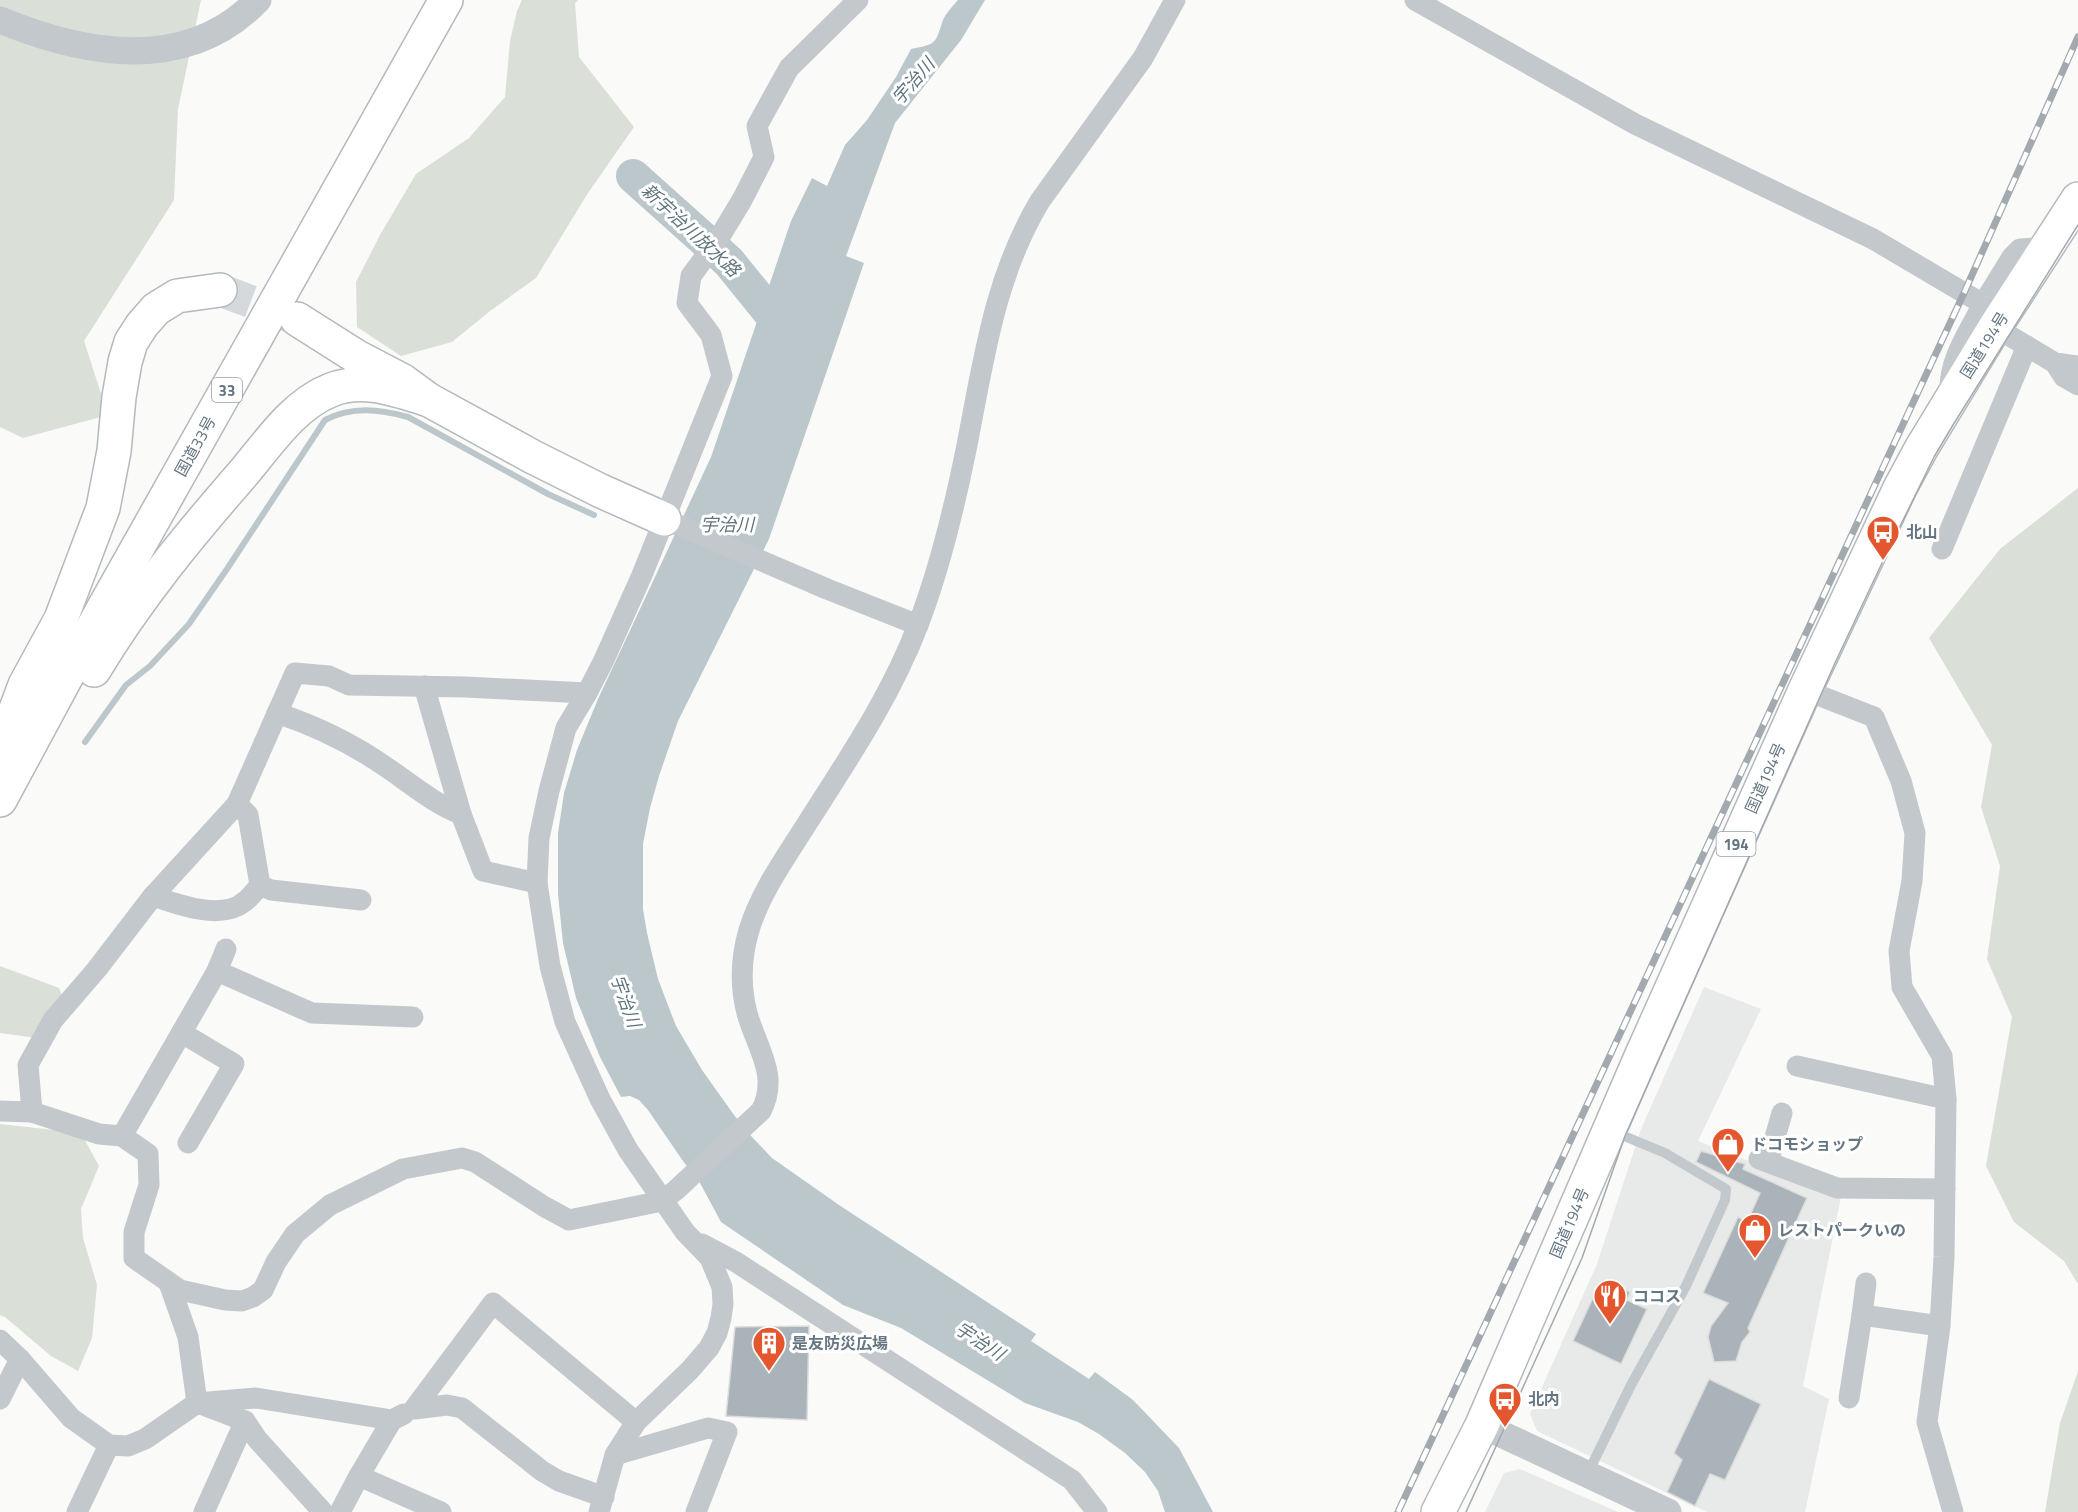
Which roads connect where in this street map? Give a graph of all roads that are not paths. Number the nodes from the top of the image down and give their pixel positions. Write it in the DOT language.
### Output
graph roads {
  1 [pos="258,0"];
  2 [pos="446,0"];
  3 [pos="858,0"];
  4 [pos="1175,0"];
  5 [pos="1415,0"];
  6 [pos="0,20"];
  7 [pos="2078,199"];
  8 [pos="220,290"];
  9 [pos="1989,316"];
  10 [pos="297,319"];
  11 [pos="2027,346"];
  12 [pos="2055,363"];
  13 [pos="2078,366"];
  14 [pos="2078,386"];
  15 [pos="429,400"];
  16 [pos="664,519"];
  17 [pos="1942,549"];
  18 [pos="918,625"];
  19 [pos="424,686"];
  20 [pos="1805,690"];
  21 [pos="587,693"];
  22 [pos="277,713"];
  23 [pos="4,778"];
  24 [pos="237,804"];
  25 [pos="461,814"];
  26 [pos="537,883"];
  27 [pos="261,885"];
  28 [pos="153,896"];
  29 [pos="362,900"];
  30 [pos="226,949"];
  31 [pos="217,971"];
  32 [pos="413,1017"];
  33 [pos="182,1033"];
  34 [pos="1797,1066"];
  35 [pos="1946,1099"];
  36 [pos="0,1111"];
  37 [pos="32,1112"];
  38 [pos="1782,1113"];
  39 [pos="1609,1130"];
  40 [pos="122,1136"];
  41 [pos="188,1143"];
  42 [pos="1945,1189"];
  43 [pos="669,1195"];
  44 [pos="685,1232"];
  45 [pos="169,1282"];
  46 [pos="1866,1283"];
  47 [pos="1862,1315"];
  48 [pos="1940,1326"];
  49 [pos="0,1340"];
  50 [pos="20,1359"];
  51 [pos="1849,1398"];
  52 [pos="0,1399"];
  53 [pos="197,1403"];
  54 [pos="414,1409"];
  55 [pos="392,1420"];
  56 [pos="245,1421"];
  57 [pos="636,1422"];
  58 [pos="1482,1425"];
  59 [pos="109,1445"];
  60 [pos="615,1455"];
  61 [pos="1587,1475"];
  62 [pos="359,1476"];
  63 [pos="601,1505"];
  64 [pos="1639,1506"];
  65 [pos="76,1512"];
  66 [pos="204,1512"];
  67 [pos="323,1512"];
  68 [pos="340,1512"];
  69 [pos="441,1512"];
  70 [pos="696,1512"];
  71 [pos="1097,1512"];
  72 [pos="1438,1512"];
  73 [pos="1668,1512"];
  74 [pos="1953,1512"];
  1 -- 6 [label="street"];
  2 -- 23 [label="highway, 国道33号 / 33"];
  3 -- 16 [label="street"];
  4 -- 18 [label="street"];
  5 -- 9 [label="street"];
  7 -- 9 [label="highway, 国道194号 / 194"];
  8 -- 23 [label="highway"];
  9 -- 11 [label="street"];
  9 -- 20 [label="highway, 国道194号 / 194"];
  10 -- 15 [label="highway"];
  11 -- 12 [label="street"];
  11 -- 17 [label="street"];
  12 -- 13 [label="street"];
  12 -- 14 [label="street"];
  15 -- 16 [label="highway"];
  15 -- 23 [label="highway"];
  16 -- 18 [label="street"];
  16 -- 21 [label="street"];
  18 -- 43 [label="street"];
  19 -- 21 [label="street"];
  19 -- 22 [label="street"];
  19 -- 25 [label="street"];
  20 -- 35 [label="street"];
  20 -- 39 [label="highway, 国道194号 / 194"];
  21 -- 26 [label="street"];
  22 -- 24 [label="street"];
  22 -- 25 [label="street"];
  24 -- 27 [label="street"];
  24 -- 28 [label="street"];
  25 -- 26 [label="street"];
  26 -- 43 [label="street"];
  27 -- 28 [label="street"];
  27 -- 29 [label="street"];
  28 -- 37 [label="street"];
  30 -- 31 [label="street"];
  31 -- 32 [label="street"];
  31 -- 33 [label="street"];
  33 -- 40 [label="street"];
  33 -- 41 [label="street"];
  34 -- 35 [label="street"];
  35 -- 42 [label="street"];
  36 -- 37 [label="street"];
  37 -- 40 [label="street"];
  38 -- 42 [label="street"];
  39 -- 58 [label="highway, 国道194号 / 194"];
  39 -- 61 [label="lane"];
  40 -- 45 [label="street"];
  42 -- 48 [label="street"];
  43 -- 44 [label="street"];
  43 -- 45 [label="street"];
  44 -- 57 [label="street"];
  44 -- 71 [label="street"];
  45 -- 53 [label="street"];
  46 -- 47 [label="street"];
  47 -- 48 [label="street"];
  47 -- 51 [label="street"];
  48 -- 74 [label="street"];
  49 -- 50 [label="street"];
  50 -- 52 [label="street"];
  50 -- 59 [label="street"];
  53 -- 55 [label="street"];
  53 -- 56 [label="street"];
  53 -- 59 [label="street"];
  54 -- 55 [label="street"];
  54 -- 57 [label="street"];
  54 -- 63 [label="street"];
  55 -- 62 [label="street"];
  56 -- 66 [label="street"];
  56 -- 67 [label="street"];
  57 -- 60 [label="street"];
  58 -- 61 [label="street"];
  58 -- 72 [label="highway, 国道194号 / 194"];
  59 -- 65 [label="street"];
  60 -- 63 [label="street"];
  60 -- 70 [label="street"];
  61 -- 64 [label="street"];
  62 -- 68 [label="street"];
  62 -- 69 [label="street"];
  64 -- 73 [label="street"];
}
